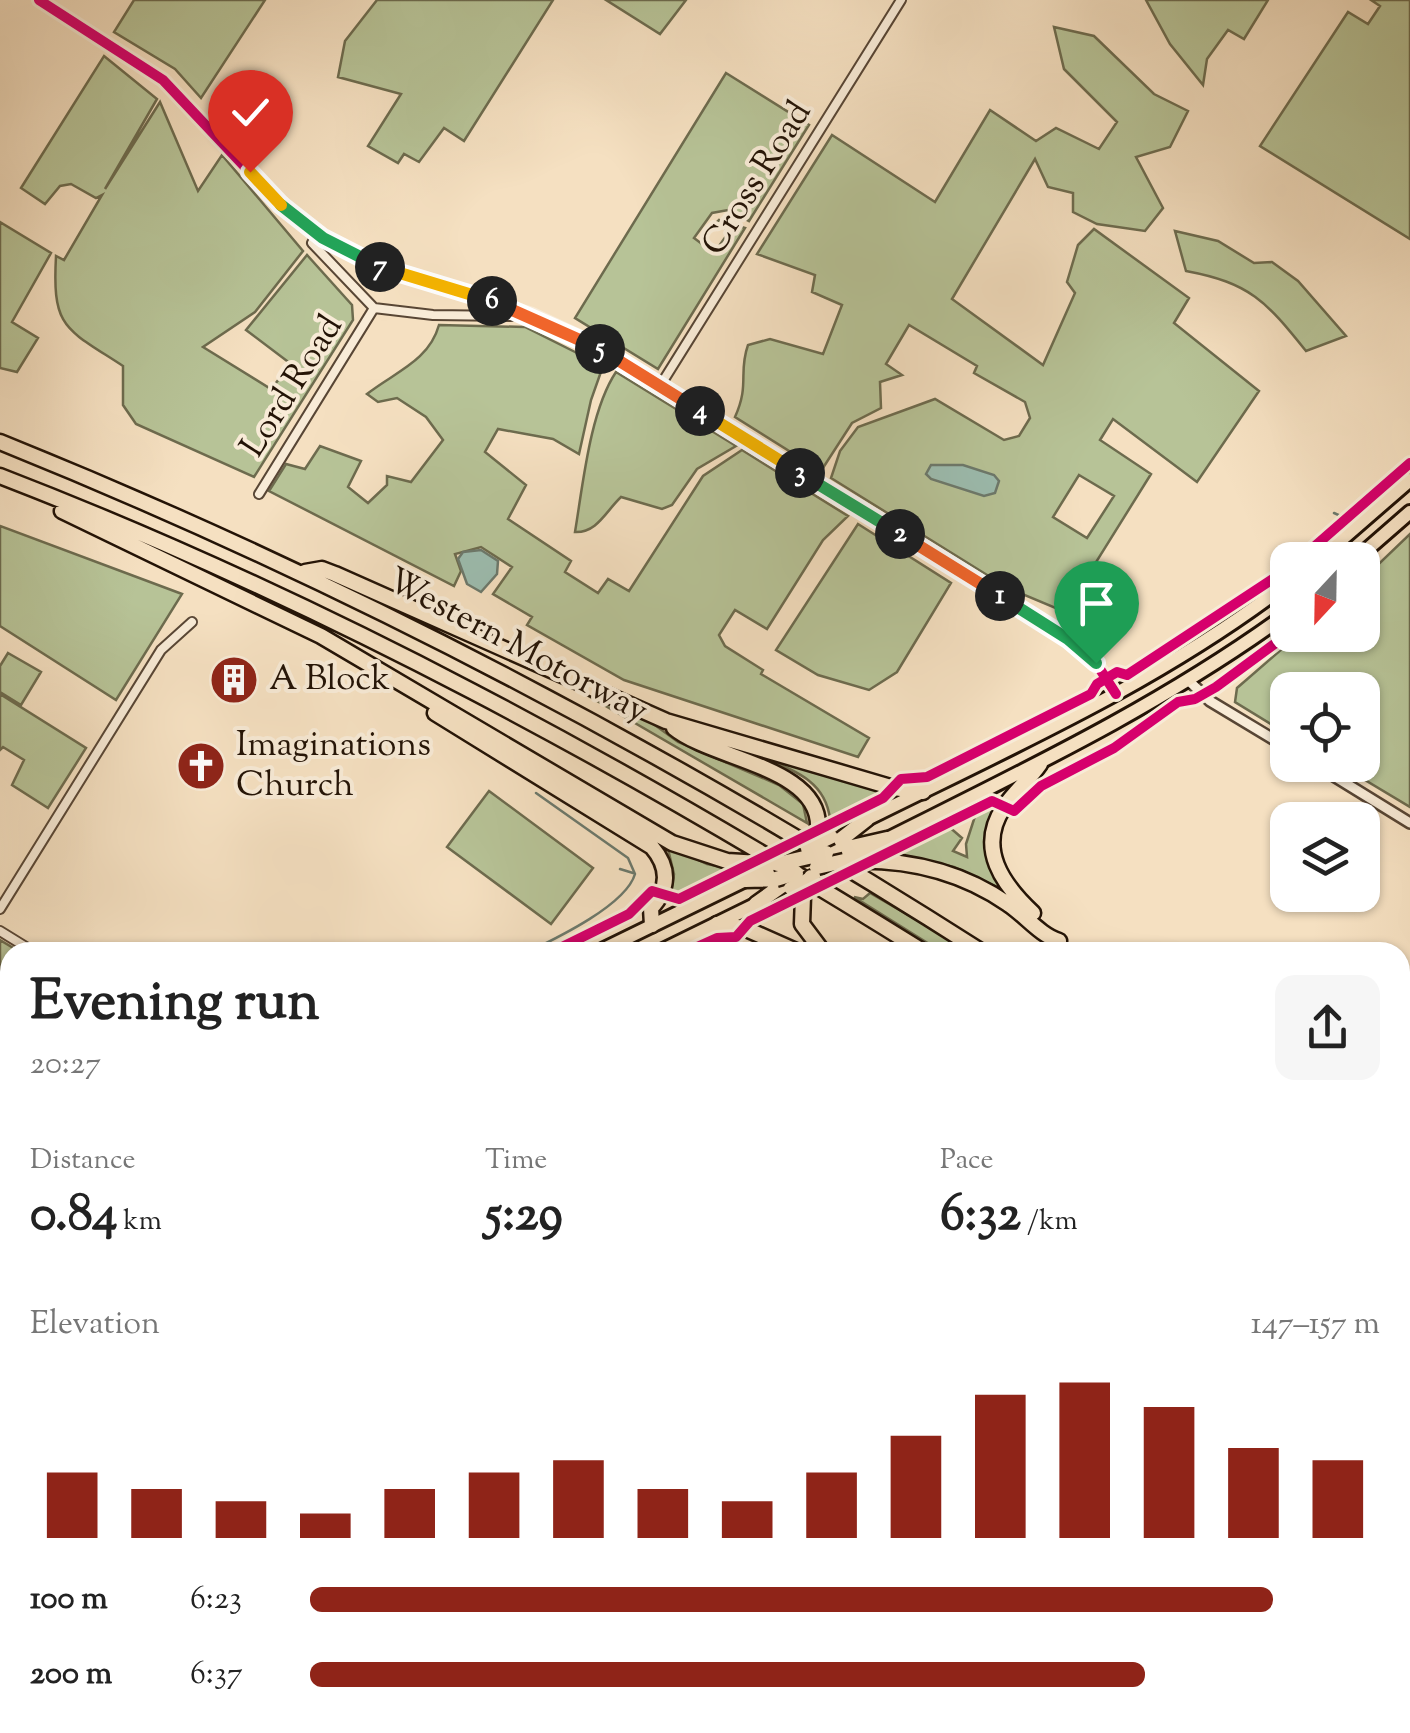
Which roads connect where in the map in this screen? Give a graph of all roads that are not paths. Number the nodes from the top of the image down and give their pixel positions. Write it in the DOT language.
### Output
graph roads {
  1 [pos="38,0"];
  2 [pos="901,0"];
  3 [pos="318,234"];
  4 [pos="374,308"];
  5 [pos="514,308"];
  6 [pos="660,386"];
  7 [pos="0,442"];
  8 [pos="0,476"];
  9 [pos="1410,480"];
  10 [pos="17,482"];
  11 [pos="259,494"];
  12 [pos="1410,512"];
  13 [pos="1339,542"];
  14 [pos="1376,542"];
  15 [pos="304,572"];
  16 [pos="1270,595"];
  17 [pos="263,609"];
  18 [pos="192,622"];
  19 [pos="1270,626"];
  20 [pos="1190,681"];
  21 [pos="1116,694"];
  22 [pos="666,721"];
  23 [pos="1270,737"];
  24 [pos="1040,764"];
  25 [pos="1344,782"];
  26 [pos="923,792"];
  27 [pos="866,820"];
  28 [pos="1410,823"];
  29 [pos="887,839"];
  30 [pos="844,847"];
  31 [pos="811,862"];
  32 [pos="780,877"];
  33 [pos="745,880"];
  34 [pos="756,904"];
  35 [pos="0,909"];
  36 [pos="717,924"];
  37 [pos="652,925"];
  38 [pos="1059,941"];
  39 [pos="618,942"];
  40 [pos="680,942"];
  41 [pos="776,942"];
  42 [pos="816,942"];
  43 [pos="908,942"];
  44 [pos="966,942"];
  1 -- 3 [label="street"];
  2 -- 6 [label="street, Cross Road"];
  3 -- 4 [label="street"];
  3 -- 5 [label="street"];
  4 -- 5 [label="street"];
  4 -- 11 [label="street, Lord Road"];
  5 -- 6 [label="street"];
  6 -- 21 [label="street"];
  7 -- 15 [label="highway, Western Motorway"];
  8 -- 10 [label="highway, Western Motorway"];
  9 -- 13 [label="highway"];
  10 -- 17 [label="highway"];
  10 -- 43 [label="highway, Western Motorway"];
  12 -- 14 [label="highway"];
  15 -- 22 [label="highway"];
  15 -- 44 [label="highway, Western Motorway"];
  16 -- 21 [label="highway"];
  17 -- 32 [label="highway"];
  17 -- 37 [label="highway"];
  18 -- 35 [label="street"];
  19 -- 20 [label="highway"];
  20 -- 23 [label="street"];
  20 -- 24 [label="highway"];
  21 -- 26 [label="highway"];
  22 -- 26 [label="highway"];
  22 -- 30 [label="highway"];
  24 -- 29 [label="highway"];
  24 -- 38 [label="highway"];
  25 -- 28 [label="street"];
  26 -- 27 [label="highway"];
  27 -- 30 [label="highway"];
  29 -- 30 [label="highway"];
  30 -- 31 [label="highway, bridge"];
  30 -- 31 [label="highway, bridge"];
  30 -- 31 [label="highway, bridge"];
  30 -- 38 [label="highway"];
  31 -- 32 [label="highway, bridge"];
  31 -- 32 [label="highway, bridge"];
  32 -- 33 [label="highway"];
  32 -- 34 [label="highway"];
  32 -- 42 [label="highway"];
  33 -- 37 [label="highway"];
  34 -- 36 [label="highway"];
  36 -- 40 [label="highway"];
  36 -- 41 [label="highway"];
  37 -- 39 [label="highway"];
}
